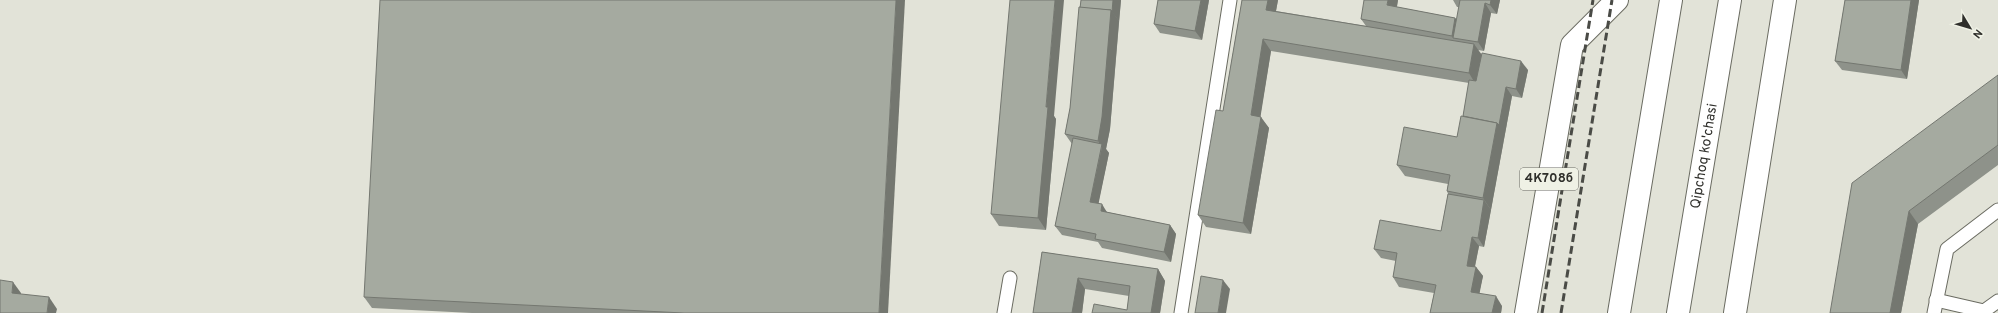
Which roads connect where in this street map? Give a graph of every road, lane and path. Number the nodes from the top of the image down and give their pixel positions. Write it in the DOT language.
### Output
graph roads {
  1 [pos="1230,0"];
  2 [pos="1617,0"];
  3 [pos="1671,0"];
  4 [pos="1730,0"];
  5 [pos="1785,0"];
  6 [pos="1998,210"];
  7 [pos="1010,278"];
  8 [pos="1936,300"];
  9 [pos="1998,300"];
  10 [pos="1985,312"];
  11 [pos="1004,313"];
  12 [pos="1181,313"];
  13 [pos="1526,313"];
  14 [pos="1620,313"];
  15 [pos="1678,313"];
  16 [pos="1735,313"];
  17 [pos="1934,313"];
  1 -- 12 [label="lane"];
  2 -- 13 [label="main road, 4К708б"];
  3 -- 14 [label="main road"];
  4 -- 15 [label="main road, Qipchoq ko'chasi"];
  5 -- 16 [label="main road"];
  6 -- 8 [label="lane"];
  7 -- 11 [label="lane"];
  8 -- 10 [label="lane"];
  8 -- 17 [label="lane"];
  9 -- 10 [label="lane"];
}
